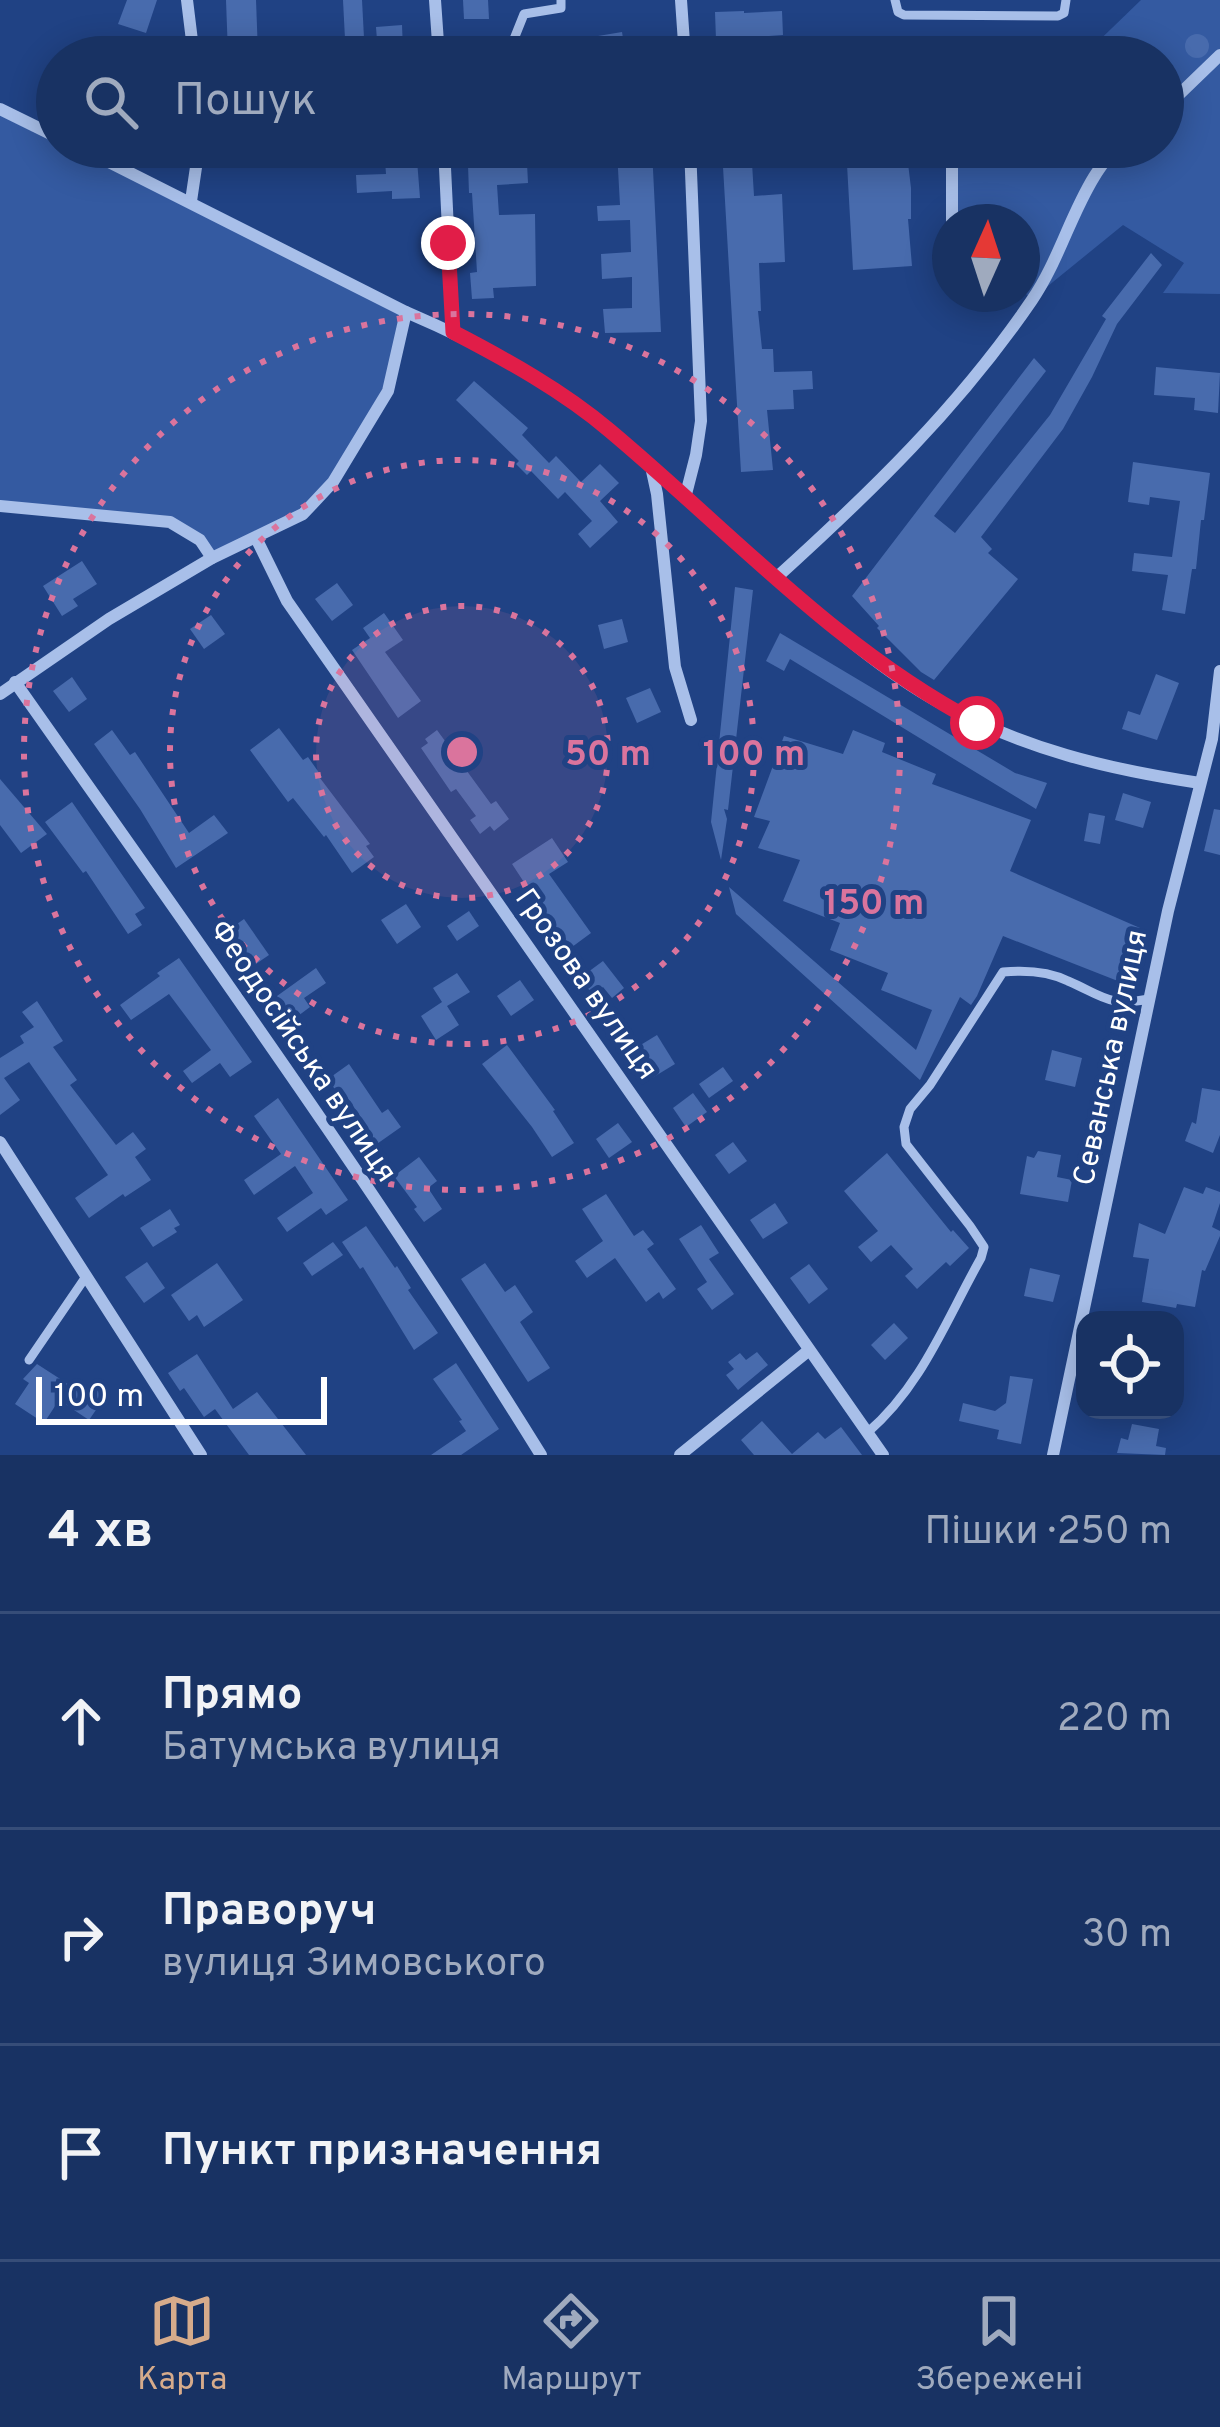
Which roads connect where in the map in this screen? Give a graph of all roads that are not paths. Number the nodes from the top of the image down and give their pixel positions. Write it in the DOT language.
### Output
graph roads {
  1 [pos="187,0"];
  2 [pos="435,0"];
  3 [pos="561,0"];
  4 [pos="681,0"];
  5 [pos="895,0"];
  6 [pos="1066,0"];
  7 [pos="191,36"];
  8 [pos="438,36"];
  9 [pos="515,36"];
  10 [pos="684,36"];
  11 [pos="1220,55"];
  12 [pos="1184,90"];
  13 [pos="0,109"];
  14 [pos="36,126"];
  15 [pos="122,168"];
  16 [pos="196,168"];
  17 [pos="445,168"];
  18 [pos="691,168"];
  19 [pos="952,168"];
  20 [pos="1100,168"];
  21 [pos="191,202"];
  22 [pos="952,204"];
  23 [pos="1040,280"];
  24 [pos="406,312"];
  25 [pos="1016,312"];
  26 [pos="453,332"];
  27 [pos="652,470"];
  28 [pos="685,498"];
  29 [pos="0,506"];
  30 [pos="256,538"];
  31 [pos="212,558"];
  32 [pos="776,578"];
  33 [pos="1220,671"];
  34 [pos="15,682"];
  35 [pos="0,694"];
  36 [pos="691,720"];
  37 [pos="1200,783"];
  38 [pos="1149,999"];
  39 [pos="0,1142"];
  40 [pos="85,1278"];
  41 [pos="808,1351"];
  42 [pos="29,1360"];
  43 [pos="867,1433"];
  44 [pos="200,1455"];
  45 [pos="541,1455"];
  46 [pos="680,1455"];
  47 [pos="884,1455"];
  48 [pos="1053,1455"];
  1 -- 7 [label="street"];
  2 -- 8 [label="street"];
  3 -- 9 [label="lane"];
  4 -- 10 [label="street"];
  5 -- 6 [label="lane"];
  11 -- 12 [label="street"];
  13 -- 14 [label="street"];
  15 -- 21 [label="street"];
  16 -- 21 [label="street"];
  17 -- 26 [label="street"];
  18 -- 28 [label="street"];
  19 -- 22 [label="street"];
  20 -- 23 [label="street"];
  21 -- 24 [label="street"];
  24 -- 26 [label="street"];
  24 -- 30 [label="street"];
  25 -- 32 [label="street"];
  26 -- 27 [label="street"];
  27 -- 28 [label="street"];
  27 -- 36 [label="street"];
  28 -- 32 [label="street"];
  29 -- 31 [label="street"];
  30 -- 31 [label="street"];
  30 -- 41 [label="street, Грозова вулиця"];
  31 -- 34 [label="street"];
  32 -- 37 [label="street"];
  33 -- 37 [label="street, Севанська вулиця"];
  34 -- 35 [label="street"];
  34 -- 45 [label="street, Феодосійська вулиця"];
  37 -- 38 [label="street, Севанська вулиця"];
  38 -- 43 [label="lane"];
  38 -- 48 [label="street, Севанська вулиця"];
  39 -- 40 [label="street"];
  40 -- 42 [label="lane"];
  40 -- 44 [label="street"];
  41 -- 43 [label="street, Грозова вулиця"];
  41 -- 46 [label="street"];
  43 -- 47 [label="street, Грозова вулиця"];
}
